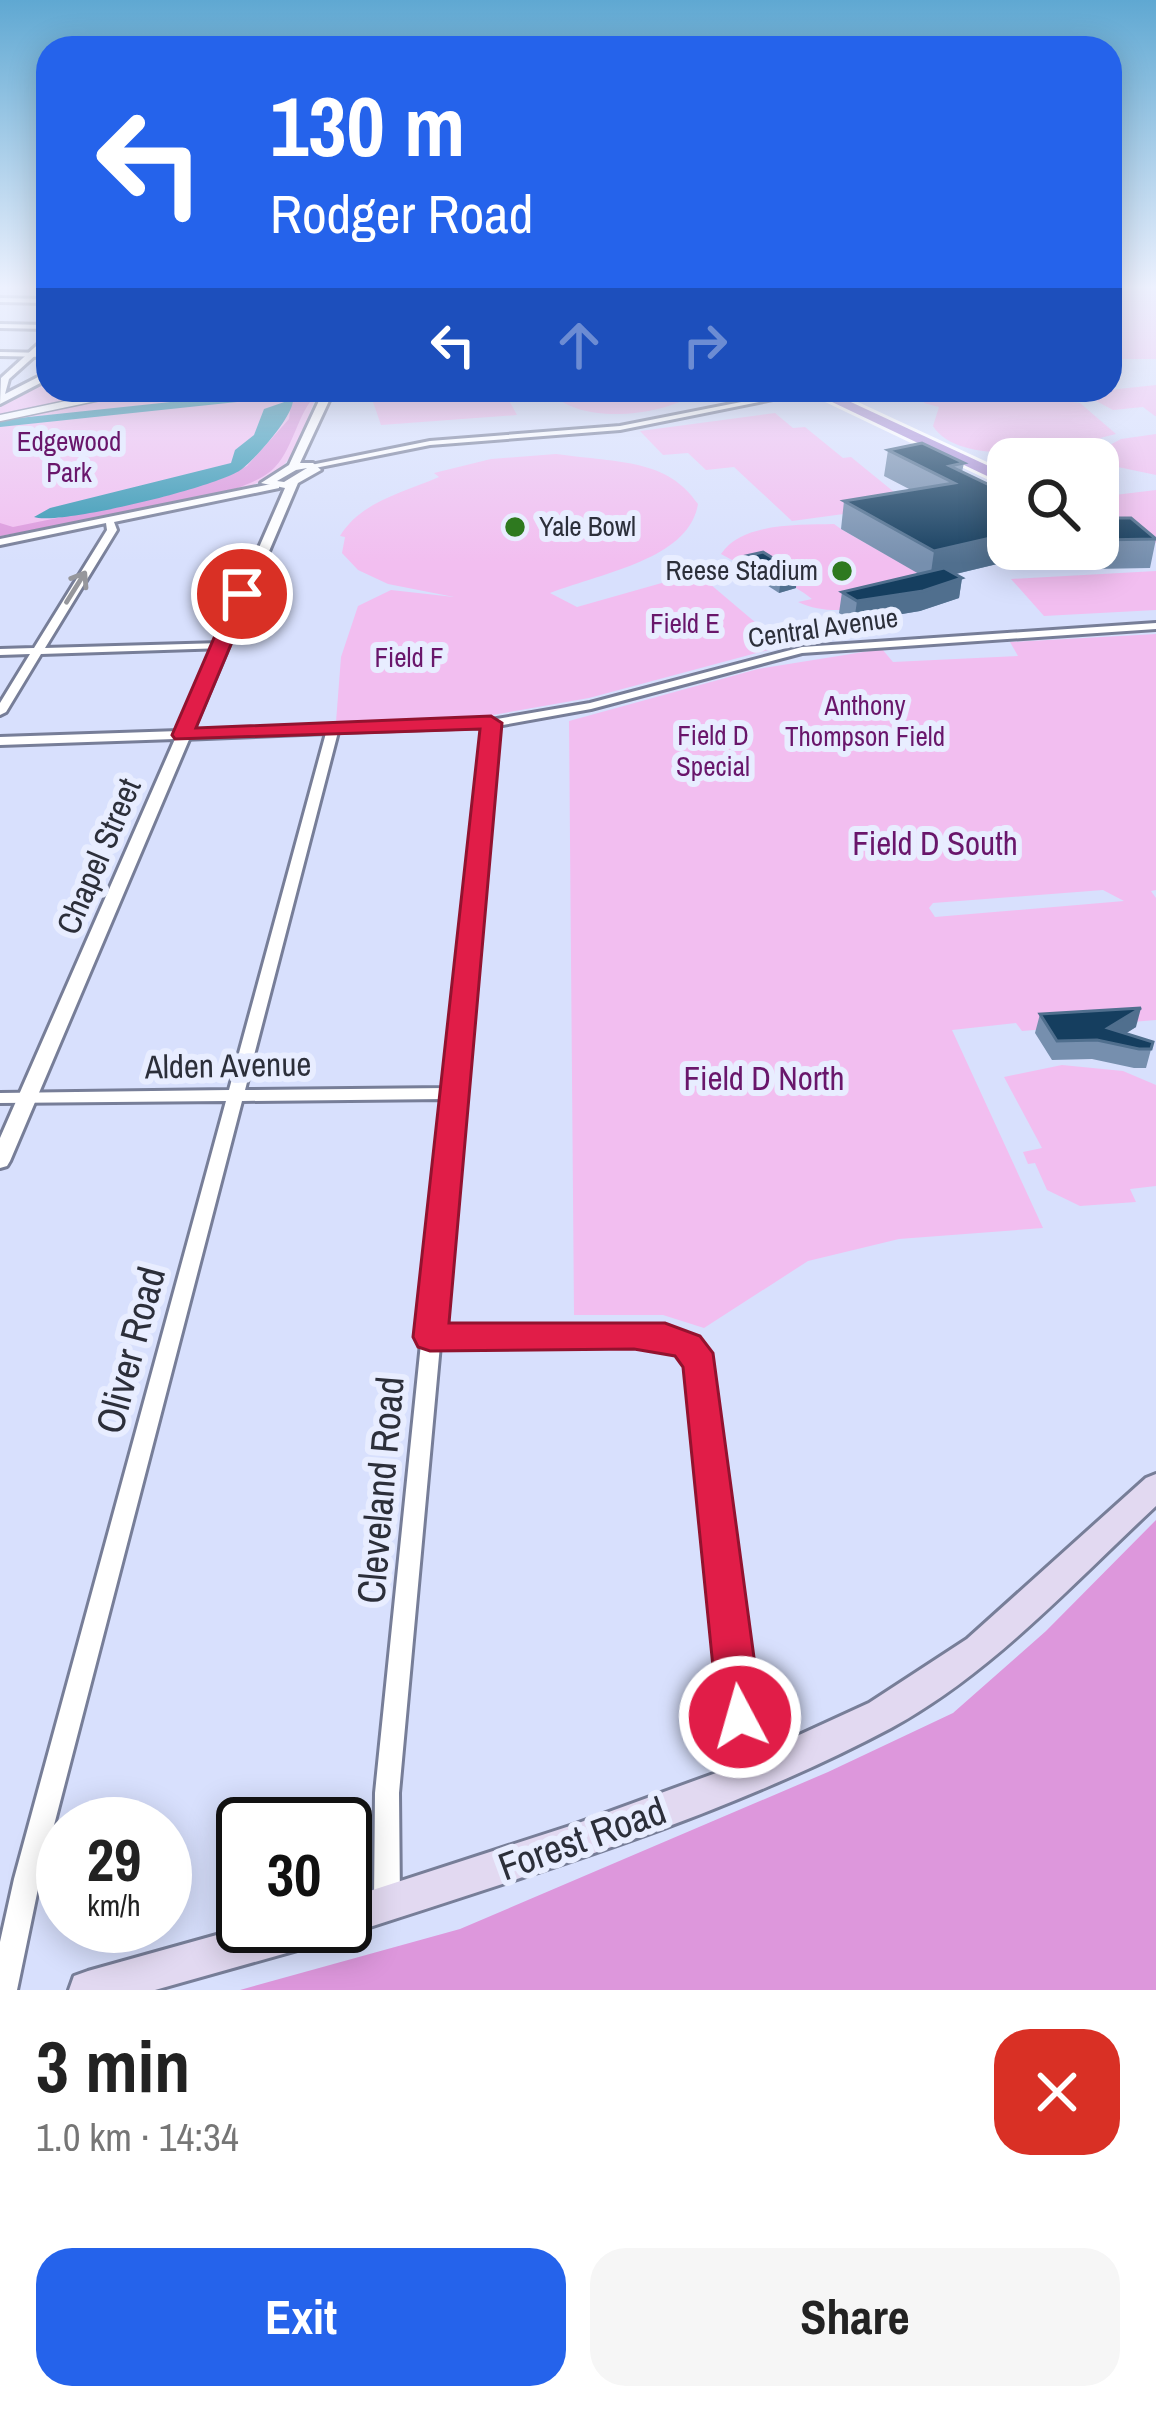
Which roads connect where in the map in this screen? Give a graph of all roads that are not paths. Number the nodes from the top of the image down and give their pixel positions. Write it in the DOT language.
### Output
graph roads {
  1 [pos="36,380"];
  2 [pos="1,393"];
  3 [pos="76,402"];
  4 [pos="324,402"];
  5 [pos="753,402"];
  6 [pos="840,402"];
  7 [pos="0,418"];
  8 [pos="303,450"];
  9 [pos="293,467"];
  10 [pos="312,467"];
  11 [pos="987,471"];
  12 [pos="293,482"];
  13 [pos="274,485"];
  14 [pos="279,507"];
  15 [pos="110,523"];
  16 [pos="0,542"];
  17 [pos="1156,626"];
  18 [pos="221,646"];
  19 [pos="36,651"];
  20 [pos="0,652"];
  21 [pos="0,712"];
  22 [pos="491,723"];
  23 [pos="333,730"];
  24 [pos="182,735"];
  25 [pos="0,741"];
  26 [pos="457,1093"];
  27 [pos="235,1095"];
  28 [pos="0,1097"];
  29 [pos="27,1097"];
  30 [pos="0,1161"];
  31 [pos="430,1337"];
  32 [pos="1156,1487"];
  33 [pos="755,1773"];
  34 [pos="388,1905"];
  35 [pos="372,1909"];
  36 [pos="219,1953"];
  37 [pos="3,1990"];
  38 [pos="88,1990"];
  1 -- 2 [label="street"];
  3 -- 7 [label="street"];
  4 -- 8 [label="street"];
  5 -- 10 [label="street"];
  6 -- 11 [label="highway"];
  8 -- 9 [label="street"];
  8 -- 10 [label="street"];
  9 -- 10 [label="street"];
  9 -- 13 [label="street"];
  10 -- 12 [label="street"];
  12 -- 13 [label="street"];
  12 -- 14 [label="street, Chapel Street"];
  13 -- 14 [label="street, Chapel Street"];
  13 -- 15 [label="street"];
  14 -- 18 [label="street, Chapel Street"];
  15 -- 16 [label="street"];
  19 -- 15 [label="street, one-way"];
  17 -- 22 [label="street, Central Avenue"];
  18 -- 19 [label="street"];
  18 -- 24 [label="street, Chapel Street"];
  19 -- 20 [label="street"];
  19 -- 21 [label="street"];
  22 -- 23 [label="street, Central Avenue"];
  22 -- 26 [label="street, Cleveland Road"];
  23 -- 24 [label="street, Central Avenue"];
  23 -- 27 [label="street, Oliver Road"];
  24 -- 25 [label="street, Central Avenue"];
  24 -- 29 [label="street, Chapel Street"];
  26 -- 27 [label="street, Alden Avenue"];
  26 -- 31 [label="street, Cleveland Road"];
  27 -- 29 [label="street, Alden Avenue"];
  27 -- 37 [label="street, Oliver Road"];
  28 -- 29 [label="street, Alden Avenue"];
  29 -- 30 [label="street, Chapel Street"];
  31 -- 33 [label="street"];
  31 -- 34 [label="street, Cleveland Road"];
  32 -- 33 [label="main road, Forest Road"];
  33 -- 34 [label="main road, Forest Road"];
  34 -- 35 [label="main road, Forest Road"];
  36 -- 38 [label="main road"];
}
